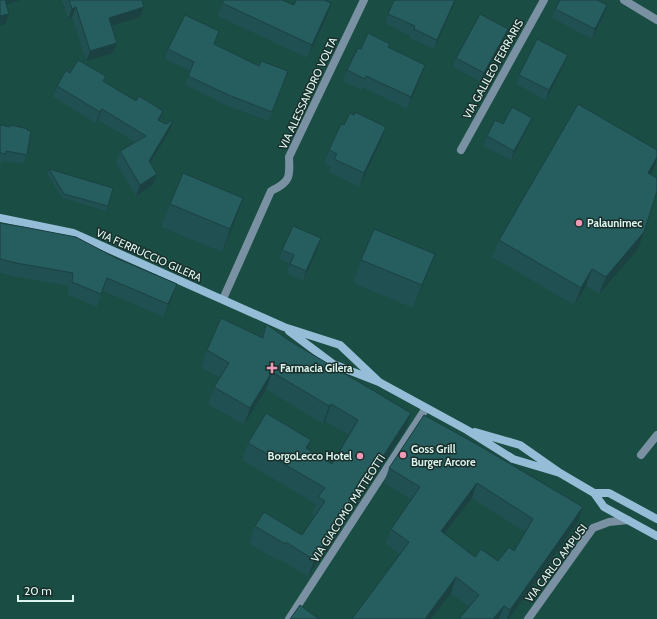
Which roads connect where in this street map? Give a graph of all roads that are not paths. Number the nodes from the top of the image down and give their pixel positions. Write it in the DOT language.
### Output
graph roads {
  1 [pos="364,0"];
  2 [pos="544,0"];
  3 [pos="624,0"];
  4 [pos="657,20"];
  5 [pos="461,150"];
  6 [pos="0,218"];
  7 [pos="223,299"];
  8 [pos="284,327"];
  9 [pos="379,382"];
  10 [pos="426,408"];
  11 [pos="466,430"];
  12 [pos="657,435"];
  13 [pos="641,455"];
  14 [pos="560,473"];
  15 [pos="594,494"];
  16 [pos="657,519"];
  17 [pos="628,520"];
  18 [pos="657,536"];
  19 [pos="289,619"];
  20 [pos="528,619"];
  1 -- 7 [label="street, VIA ALESSANDRO VOLTA"];
  2 -- 5 [label="street, VIA GALILEO FERRARIS"];
  3 -- 4 [label="street"];
  6 -- 7 [label="main road, VIA FERRUCCIO GILERA"];
  7 -- 8 [label="main road, VIA FERRUCCIO GILERA"];
  8 -- 9 [label="main road, VIA FERRUCCIO GILERA"];
  8 -- 9 [label="main road, VIA FERRUCCIO GILERA"];
  9 -- 10 [label="main road, VIA FERRUCCIO GILERA"];
  10 -- 11 [label="main road, VIA FERRUCCIO GILERA"];
  10 -- 19 [label="street, VIA GIACOMO MATTEOTTI"];
  11 -- 14 [label="main road, VIA FERRUCCIO GILERA"];
  11 -- 14 [label="main road, VIA FERRUCCIO GILERA"];
  12 -- 13 [label="street"];
  14 -- 15 [label="main road, VIA FERRUCCIO GILERA"];
  15 -- 16 [label="main road, VIA FERRUCCIO GILERA"];
  15 -- 17 [label="main road, VIA FERRUCCIO GILERA"];
  17 -- 18 [label="main road, VIA FERRUCCIO GILERA"];
  17 -- 20 [label="street, VIA CARLO AMPUSI"];
}
